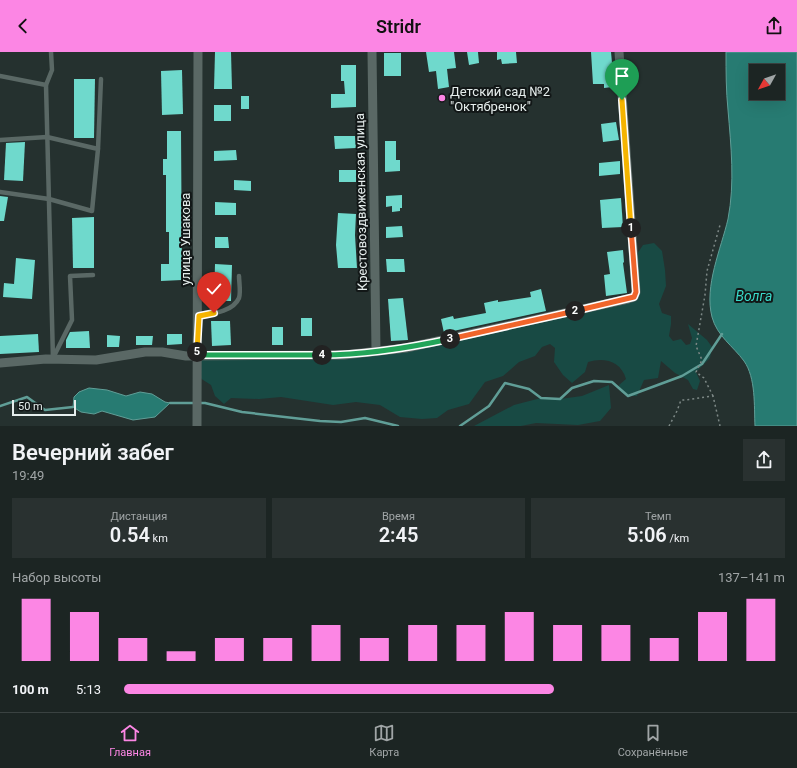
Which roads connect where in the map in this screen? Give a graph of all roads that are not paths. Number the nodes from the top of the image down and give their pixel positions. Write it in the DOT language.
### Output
graph roads {
  1 [pos="52,52"];
  2 [pos="198,52"];
  3 [pos="372,52"];
  4 [pos="619,52"];
  5 [pos="0,76"];
  6 [pos="101,80"];
  7 [pos="46,85"];
  8 [pos="47,137"];
  9 [pos="0,140"];
  10 [pos="98,149"];
  11 [pos="0,192"];
  12 [pos="49,198"];
  13 [pos="92,275"];
  14 [pos="239,276"];
  15 [pos="199,316"];
  16 [pos="376,351"];
  17 [pos="197,355"];
  18 [pos="52,359"];
  19 [pos="0,363"];
  20 [pos="197,426"];
  1 -- 7 [label="lane"];
  2 -- 15 [label="street, улица Ушакова"];
  3 -- 16 [label="street, Крестовоздвиженская улица"];
  4 -- 16 [label="street"];
  5 -- 7 [label="lane"];
  6 -- 10 [label="lane"];
  7 -- 8 [label="lane"];
  8 -- 9 [label="lane"];
  8 -- 10 [label="lane"];
  8 -- 12 [label="lane"];
  10 -- 12 [label="lane"];
  11 -- 12 [label="lane"];
  12 -- 18 [label="lane"];
  13 -- 18 [label="lane"];
  14 -- 15 [label="lane"];
  15 -- 17 [label="street, улица Ушакова"];
  16 -- 17 [label="street"];
  17 -- 18 [label="street"];
  17 -- 20 [label="street, улица Ушакова"];
  18 -- 19 [label="street"];
}
